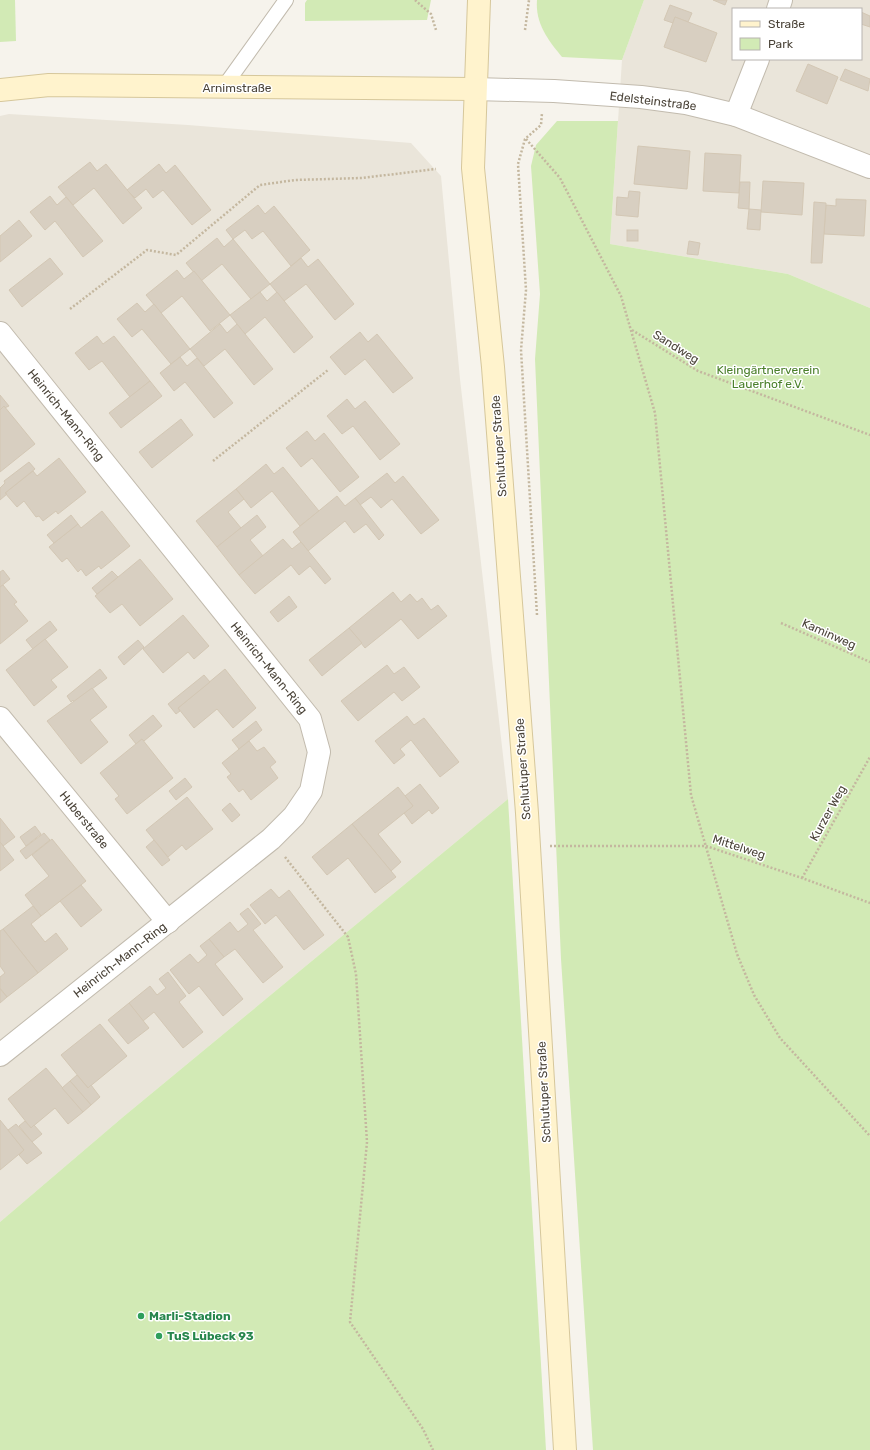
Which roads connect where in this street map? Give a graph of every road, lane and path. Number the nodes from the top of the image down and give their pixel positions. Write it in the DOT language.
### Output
graph roads {
  1 [pos="286,0"];
  2 [pos="415,0"];
  3 [pos="479,0"];
  4 [pos="529,0"];
  5 [pos="436,30"];
  6 [pos="525,30"];
  7 [pos="758,60"];
  8 [pos="223,88"];
  9 [pos="474,89"];
  10 [pos="0,90"];
  11 [pos="736,115"];
  12 [pos="525,139"];
  13 [pos="870,167"];
  14 [pos="436,168"];
  15 [pos="70,309"];
  16 [pos="631,330"];
  17 [pos="0,333"];
  18 [pos="328,370"];
  19 [pos="870,435"];
  20 [pos="213,461"];
  21 [pos="781,623"];
  22 [pos="870,662"];
  23 [pos="0,718"];
  24 [pos="870,757"];
  25 [pos="271,839"];
  26 [pos="548,846"];
  27 [pos="706,846"];
  28 [pos="802,878"];
  29 [pos="870,903"];
  30 [pos="168,922"];
  31 [pos="0,1055"];
  32 [pos="870,1136"];
  33 [pos="433,1450"];
  34 [pos="565,1450"];
  1 -- 8 [label="lane"];
  2 -- 5 [label="path"];
  3 -- 9 [label="main road, Schlutuper Straße"];
  4 -- 6 [label="path"];
  7 -- 11 [label="street"];
  8 -- 9 [label="main road, Arnimstraße"];
  8 -- 10 [label="main road, Arnimstraße"];
  9 -- 11 [label="street, Edelsteinstraße"];
  9 -- 34 [label="main road, Schlutuper Straße"];
  11 -- 13 [label="street, Edelsteinstraße"];
  12 -- 16 [label="path"];
  14 -- 15 [label="path"];
  16 -- 19 [label="path, Sandweg"];
  16 -- 27 [label="path"];
  17 -- 25 [label="street, Heinrich-Mann-Ring"];
  18 -- 20 [label="path"];
  21 -- 22 [label="path, Kaminweg"];
  23 -- 30 [label="street, Huberstraße"];
  24 -- 28 [label="path, Kurzer Weg"];
  25 -- 30 [label="street, Heinrich-Mann-Ring"];
  25 -- 33 [label="path"];
  26 -- 27 [label="path, Mittelweg"];
  27 -- 28 [label="path, Mittelweg"];
  27 -- 32 [label="path"];
  28 -- 29 [label="path, Mittelweg"];
  30 -- 31 [label="street, Heinrich-Mann-Ring"];
}
